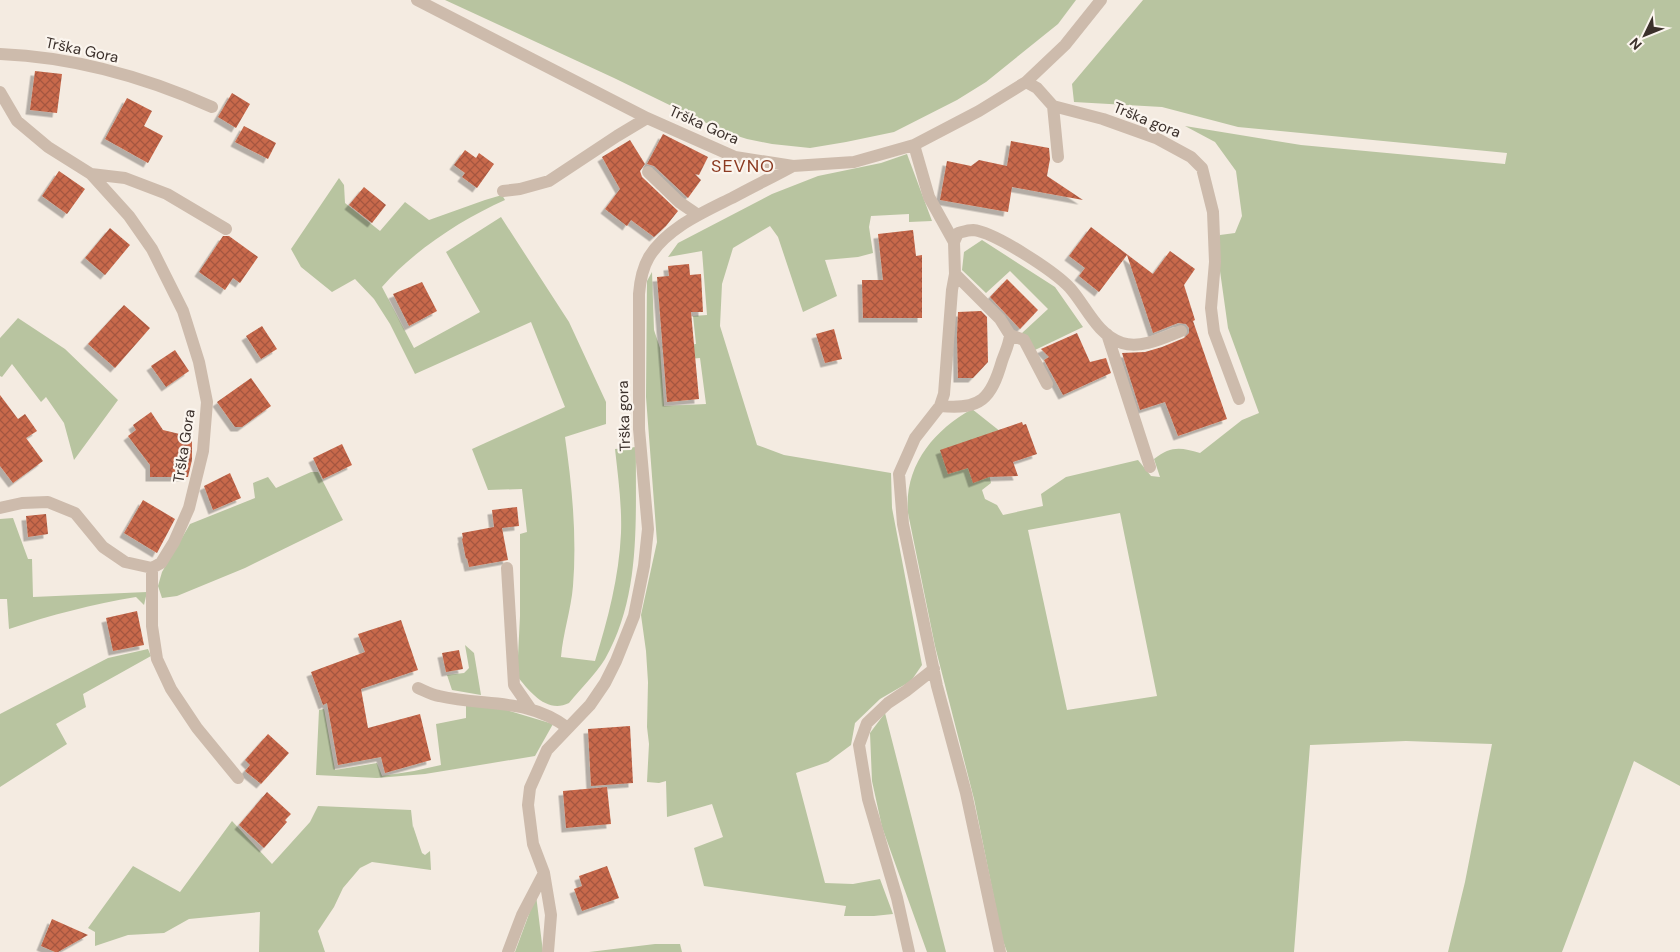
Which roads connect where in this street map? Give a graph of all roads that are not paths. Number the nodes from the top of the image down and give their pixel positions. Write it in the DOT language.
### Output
graph roads {
  1 [pos="417,0"];
  2 [pos="1101,0"];
  3 [pos="0,54"];
  4 [pos="1026,82"];
  5 [pos="0,92"];
  6 [pos="1053,106"];
  7 [pos="212,107"];
  8 [pos="648,118"];
  9 [pos="914,145"];
  10 [pos="1058,157"];
  11 [pos="793,166"];
  12 [pos="648,172"];
  13 [pos="91,174"];
  14 [pos="503,191"];
  15 [pos="698,215"];
  16 [pos="226,229"];
  17 [pos="954,242"];
  18 [pos="955,274"];
  19 [pos="1181,331"];
  20 [pos="1107,334"];
  21 [pos="1010,335"];
  22 [pos="1047,384"];
  23 [pos="1239,399"];
  24 [pos="940,406"];
  25 [pos="1150,466"];
  26 [pos="0,508"];
  27 [pos="152,568"];
  28 [pos="507,568"];
  29 [pos="934,669"];
  30 [pos="418,688"];
  31 [pos="530,708"];
  32 [pos="568,728"];
  33 [pos="238,778"];
  34 [pos="544,873"];
  35 [pos="508,952"];
  36 [pos="548,952"];
  37 [pos="909,952"];
  38 [pos="1000,952"];
  1 -- 8 [label="street, Trška Gora"];
  2 -- 4 [label="street, Trška Gora"];
  3 -- 7 [label="street, Trška Gora"];
  4 -- 6 [label="street"];
  4 -- 9 [label="street, Trška Gora"];
  5 -- 13 [label="street, Trška Gora"];
  6 -- 10 [label="street"];
  6 -- 23 [label="street, Trška gora"];
  8 -- 11 [label="street, Trška Gora"];
  8 -- 14 [label="street"];
  9 -- 11 [label="street, Trška Gora"];
  9 -- 17 [label="street"];
  11 -- 15 [label="street, Trška gora"];
  12 -- 15 [label="street"];
  13 -- 16 [label="street, Trška Gora"];
  13 -- 27 [label="street, Trška Gora"];
  15 -- 32 [label="street, Trška gora"];
  17 -- 18 [label="street"];
  17 -- 20 [label="street"];
  18 -- 21 [label="street"];
  18 -- 24 [label="street"];
  19 -- 20 [label="street"];
  20 -- 25 [label="street"];
  21 -- 22 [label="street"];
  21 -- 24 [label="street"];
  24 -- 29 [label="street"];
  26 -- 27 [label="street"];
  27 -- 33 [label="street"];
  28 -- 31 [label="street"];
  29 -- 37 [label="street"];
  29 -- 38 [label="street"];
  30 -- 31 [label="street"];
  31 -- 32 [label="street"];
  32 -- 34 [label="street, Trška gora"];
  34 -- 35 [label="street"];
  34 -- 36 [label="street, Trška gora"];
}
